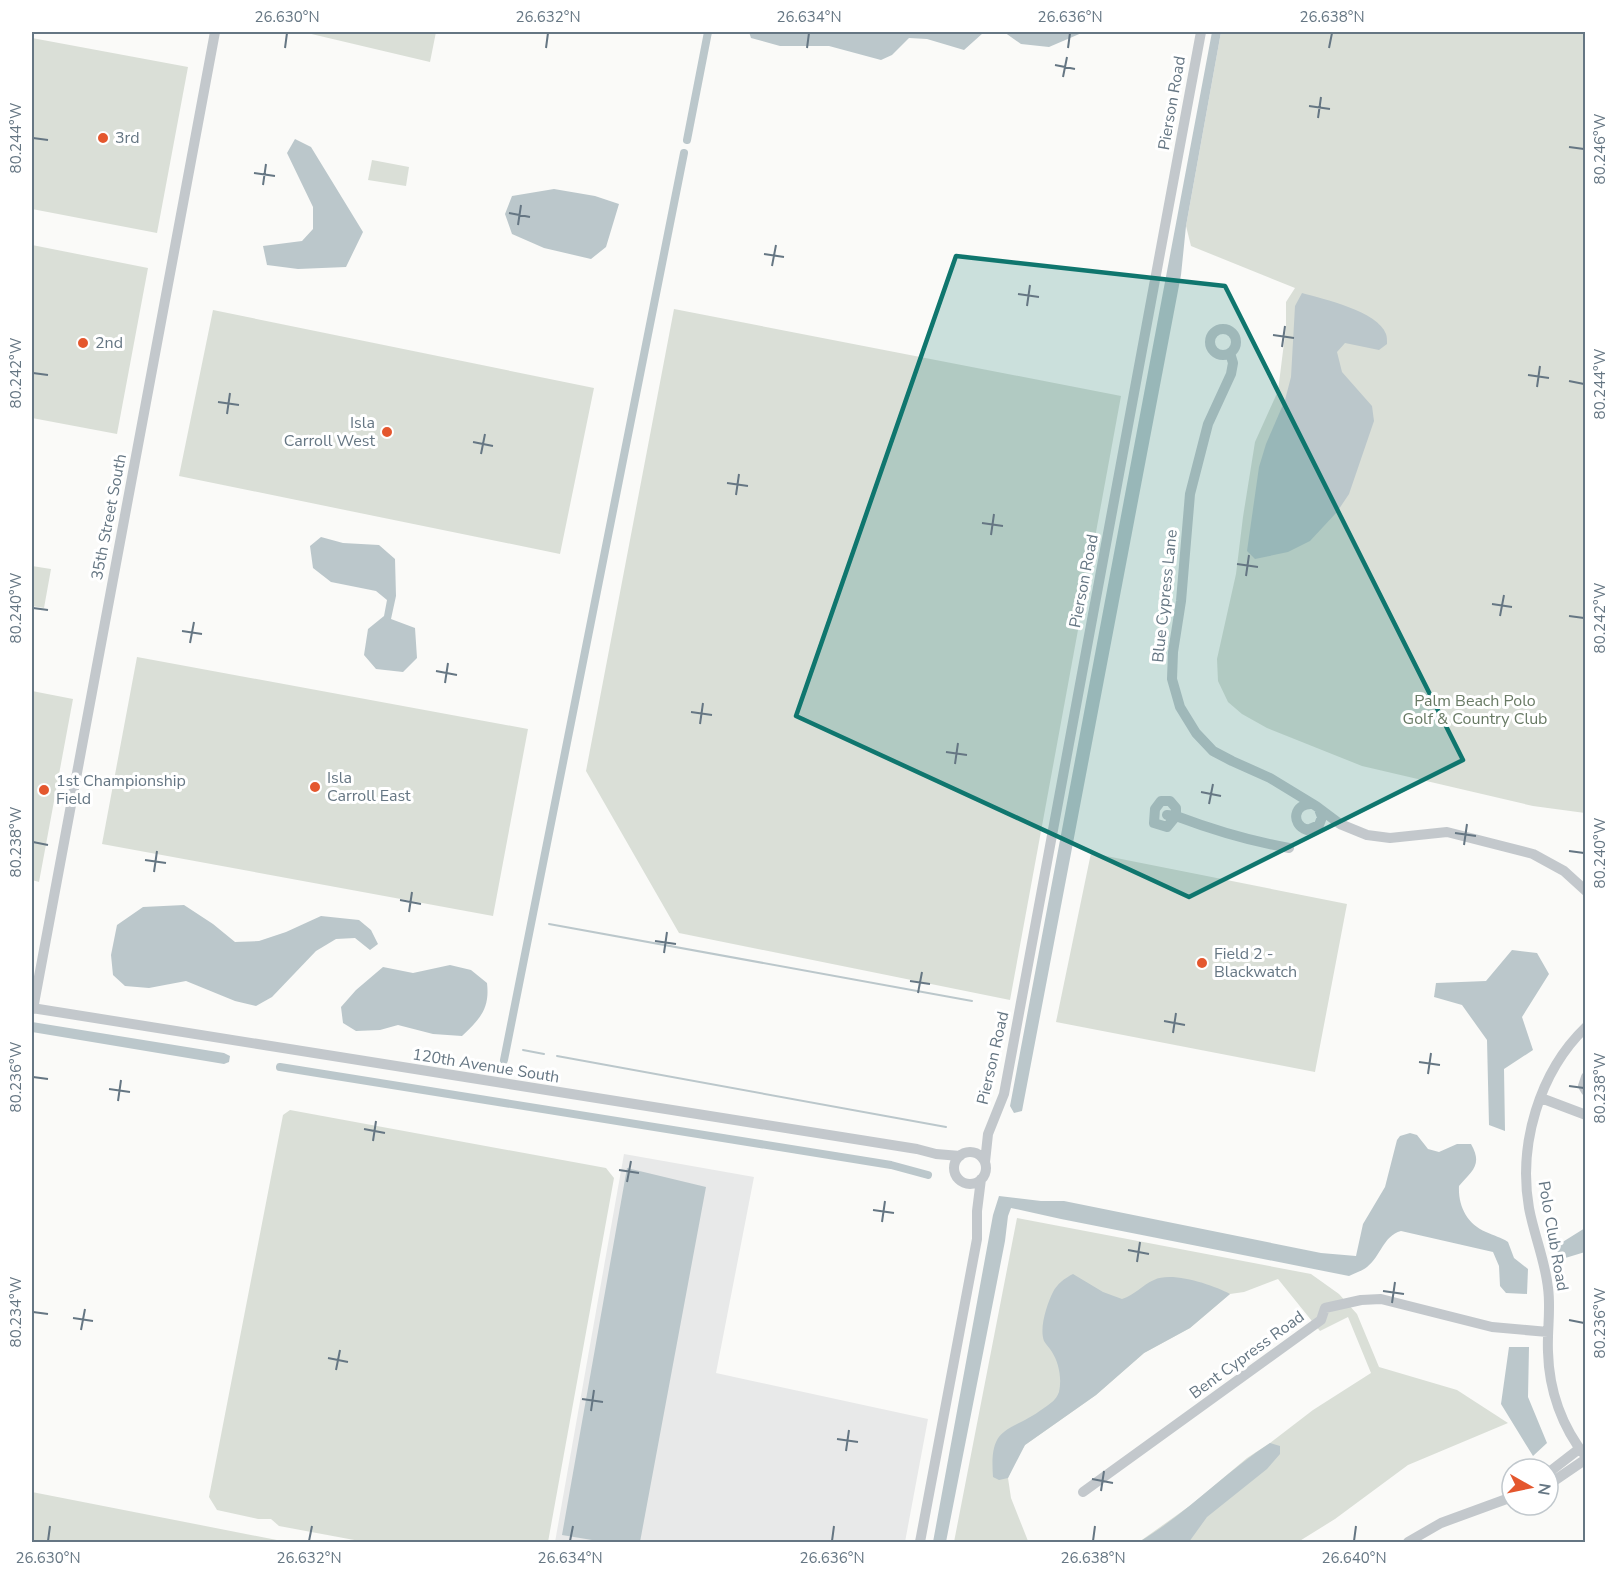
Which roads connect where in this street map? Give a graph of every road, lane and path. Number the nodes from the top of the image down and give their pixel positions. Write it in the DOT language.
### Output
graph roads {
  1 [pos="215,32"];
  2 [pos="1201,32"];
  3 [pos="1230,353"];
  4 [pos="1172,815"];
  5 [pos="1289,848"];
  6 [pos="1586,891"];
  7 [pos="32,1009"];
  8 [pos="1586,1027"];
  9 [pos="1586,1077"];
  10 [pos="1586,1091"];
  11 [pos="1541,1098"];
  12 [pos="1586,1115"];
  13 [pos="988,1134"];
  14 [pos="936,1154"];
  15 [pos="965,1154"];
  16 [pos="985,1162"];
  17 [pos="954,1168"];
  18 [pos="981,1179"];
  19 [pos="967,1183"];
  20 [pos="977,1211"];
  21 [pos="1548,1332"];
  22 [pos="1583,1455"];
  23 [pos="1560,1467"];
  24 [pos="1560,1475"];
  25 [pos="1083,1492"];
  26 [pos="1500,1501"];
  27 [pos="921,1542"];
  28 [pos="1408,1542"];
  1 -- 7 [label="street, 35th Street South"];
  2 -- 13 [label="street, Pierson Road"];
  3 -- 6 [label="street, Blue Cypress Lane"];
  4 -- 5 [label="street"];
  7 -- 14 [label="street, 120th Avenue South"];
  8 -- 11 [label="street, Polo Club Road"];
  9 -- 10 [label="street"];
  11 -- 12 [label="street"];
  11 -- 21 [label="street, Polo Club Road"];
  13 -- 15 [label="street, Pierson Road"];
  13 -- 16 [label="street, Pierson Road"];
  14 -- 15 [label="street, 120th Avenue South"];
  14 -- 17 [label="street, 120th Avenue South"];
  15 -- 16 [label="street"];
  15 -- 17 [label="street"];
  16 -- 18 [label="street"];
  17 -- 19 [label="street"];
  18 -- 19 [label="street"];
  18 -- 20 [label="street"];
  19 -- 20 [label="street"];
  20 -- 27 [label="street"];
  21 -- 22 [label="street, Polo Club Road"];
  21 -- 25 [label="street, Bent Cypress Road"];
  22 -- 23 [label="street"];
  22 -- 24 [label="street"];
  26 -- 28 [label="street"];
}
